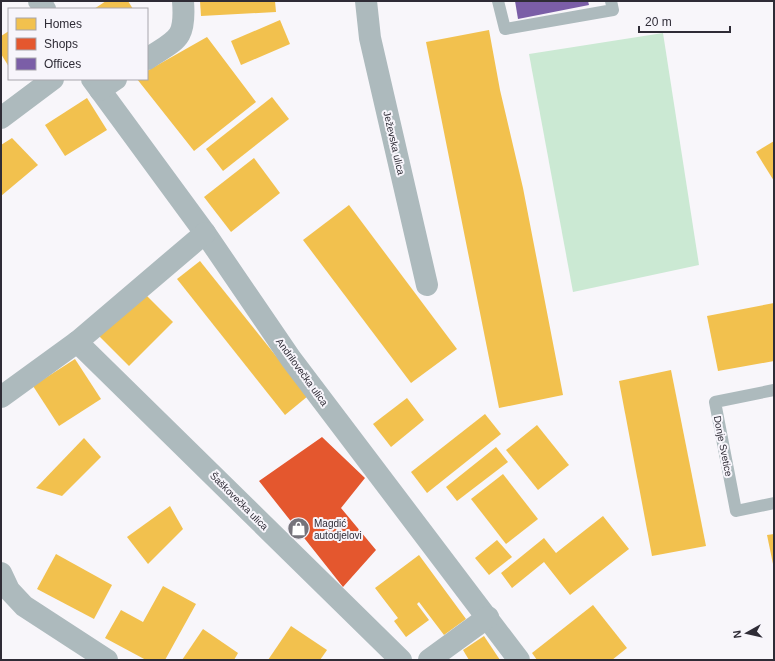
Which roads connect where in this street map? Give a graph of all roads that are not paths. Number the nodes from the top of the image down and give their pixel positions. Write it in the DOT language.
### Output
graph roads {
  1 [pos="183,1"];
  2 [pos="366,1"];
  3 [pos="498,1"];
  4 [pos="611,1"];
  5 [pos="148,58"];
  6 [pos="52,80"];
  7 [pos="103,83"];
  8 [pos="1,118"];
  9 [pos="205,234"];
  10 [pos="426,285"];
  11 [pos="77,342"];
  12 [pos="774,390"];
  13 [pos="1,397"];
  14 [pos="774,503"];
  15 [pos="1,573"];
  16 [pos="488,618"];
  17 [pos="106,660"];
  18 [pos="400,660"];
  19 [pos="429,660"];
  20 [pos="519,660"];
  1 -- 5 [label="street"];
  2 -- 10 [label="street, Ježevska ulica"];
  3 -- 4 [label="lane"];
  6 -- 8 [label="street"];
  7 -- 9 [label="street, Andrilovečka ulica"];
  9 -- 11 [label="street"];
  9 -- 16 [label="street, Andrilovečka ulica"];
  11 -- 13 [label="street"];
  11 -- 18 [label="street, Šaškovečka ulica"];
  12 -- 14 [label="lane, Donje Svetice"];
  15 -- 17 [label="street"];
  16 -- 19 [label="street"];
  16 -- 20 [label="street, Andrilovečka ulica"];
}
